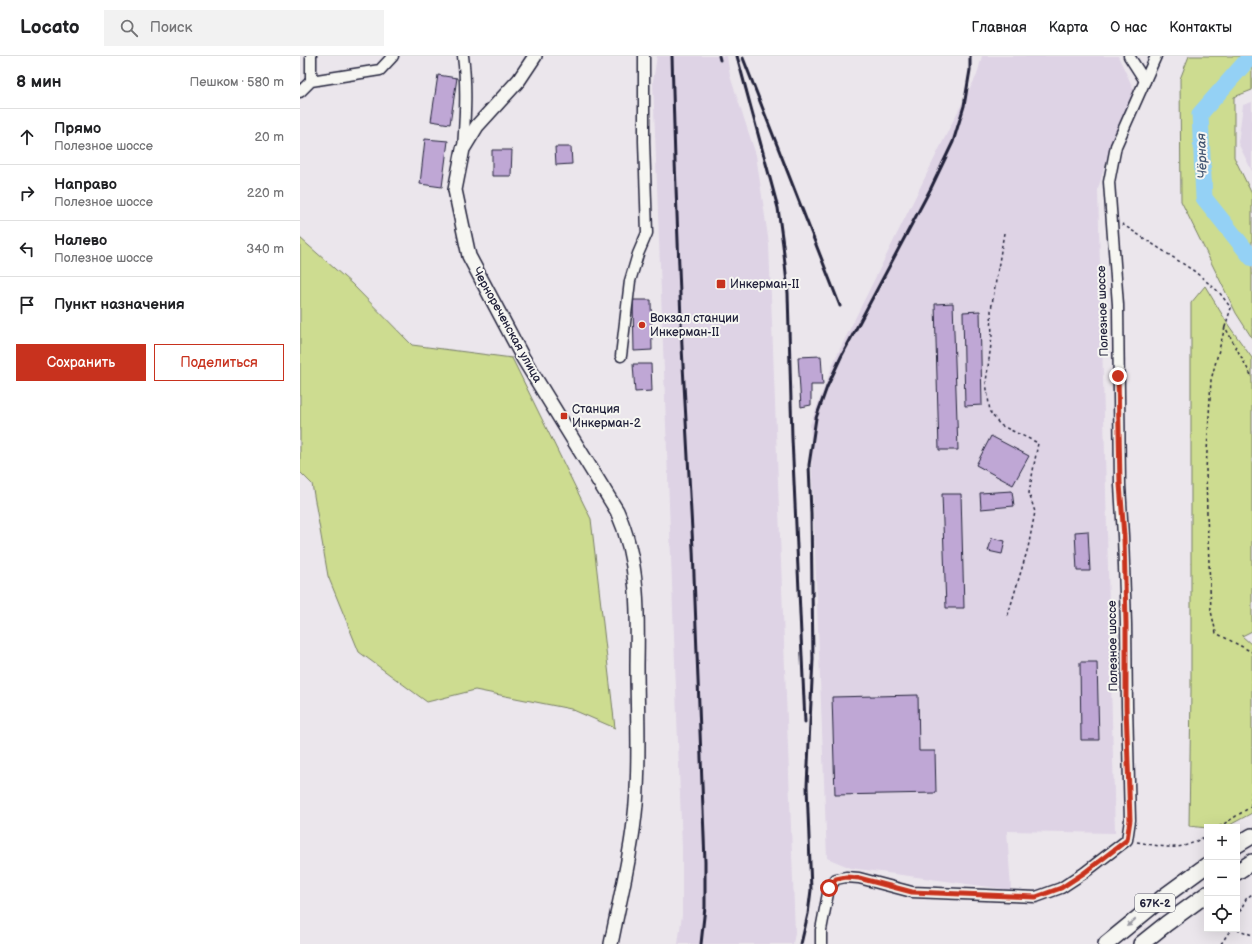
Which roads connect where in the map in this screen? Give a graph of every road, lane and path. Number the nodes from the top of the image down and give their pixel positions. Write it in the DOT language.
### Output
graph roads {
  1 [pos="311,56"];
  2 [pos="393,56"];
  3 [pos="464,56"];
  4 [pos="535,56"];
  5 [pos="644,56"];
  6 [pos="1129,56"];
  7 [pos="1156,56"];
  8 [pos="311,81"];
  9 [pos="1145,81"];
  10 [pos="300,92"];
  11 [pos="463,149"];
  12 [pos="1111,216"];
  13 [pos="1004,232"];
  14 [pos="1225,327"];
  15 [pos="621,356"];
  16 [pos="1252,377"];
  17 [pos="1007,618"];
  18 [pos="1252,652"];
  19 [pos="1252,782"];
  20 [pos="1252,806"];
  21 [pos="1224,824"];
  22 [pos="1252,836"];
  23 [pos="1204,837"];
  24 [pos="1127,840"];
  25 [pos="1240,844"];
  26 [pos="1252,862"];
  27 [pos="1204,867"];
  28 [pos="1240,870"];
  29 [pos="1252,894"];
  30 [pos="1204,896"];
  31 [pos="1240,911"];
  32 [pos="1240,930"];
  33 [pos="1229,932"];
  34 [pos="1252,936"];
  35 [pos="611,944"];
  36 [pos="821,944"];
  37 [pos="1106,944"];
  38 [pos="1141,944"];
  39 [pos="1220,944"];
  1 -- 8 [label="street"];
  2 -- 8 [label="street"];
  3 -- 11 [label="street"];
  4 -- 11 [label="main road, Чернореченская улица"];
  5 -- 15 [label="street"];
  6 -- 9 [label="street"];
  7 -- 9 [label="street, Полезное шоссе"];
  8 -- 10 [label="street"];
  9 -- 12 [label="street, Полезное шоссе"];
  11 -- 35 [label="main road, Чернореченская улица"];
  12 -- 14 [label="path"];
  12 -- 24 [label="street, Полезное шоссе"];
  13 -- 17 [label="path"];
  14 -- 16 [label="path"];
  14 -- 18 [label="path"];
  19 -- 20 [label="path"];
  20 -- 21 [label="path"];
  22 -- 25 [label="highway"];
  23 -- 24 [label="path"];
  24 -- 36 [label="street"];
  26 -- 28 [label="highway"];
  27 -- 37 [label="highway, 67К-2, one-way"];
  29 -- 31 [label="path"];
  30 -- 38 [label="highway, 67К-2"];
  32 -- 34 [label="path"];
  33 -- 39 [label="path"];
}
